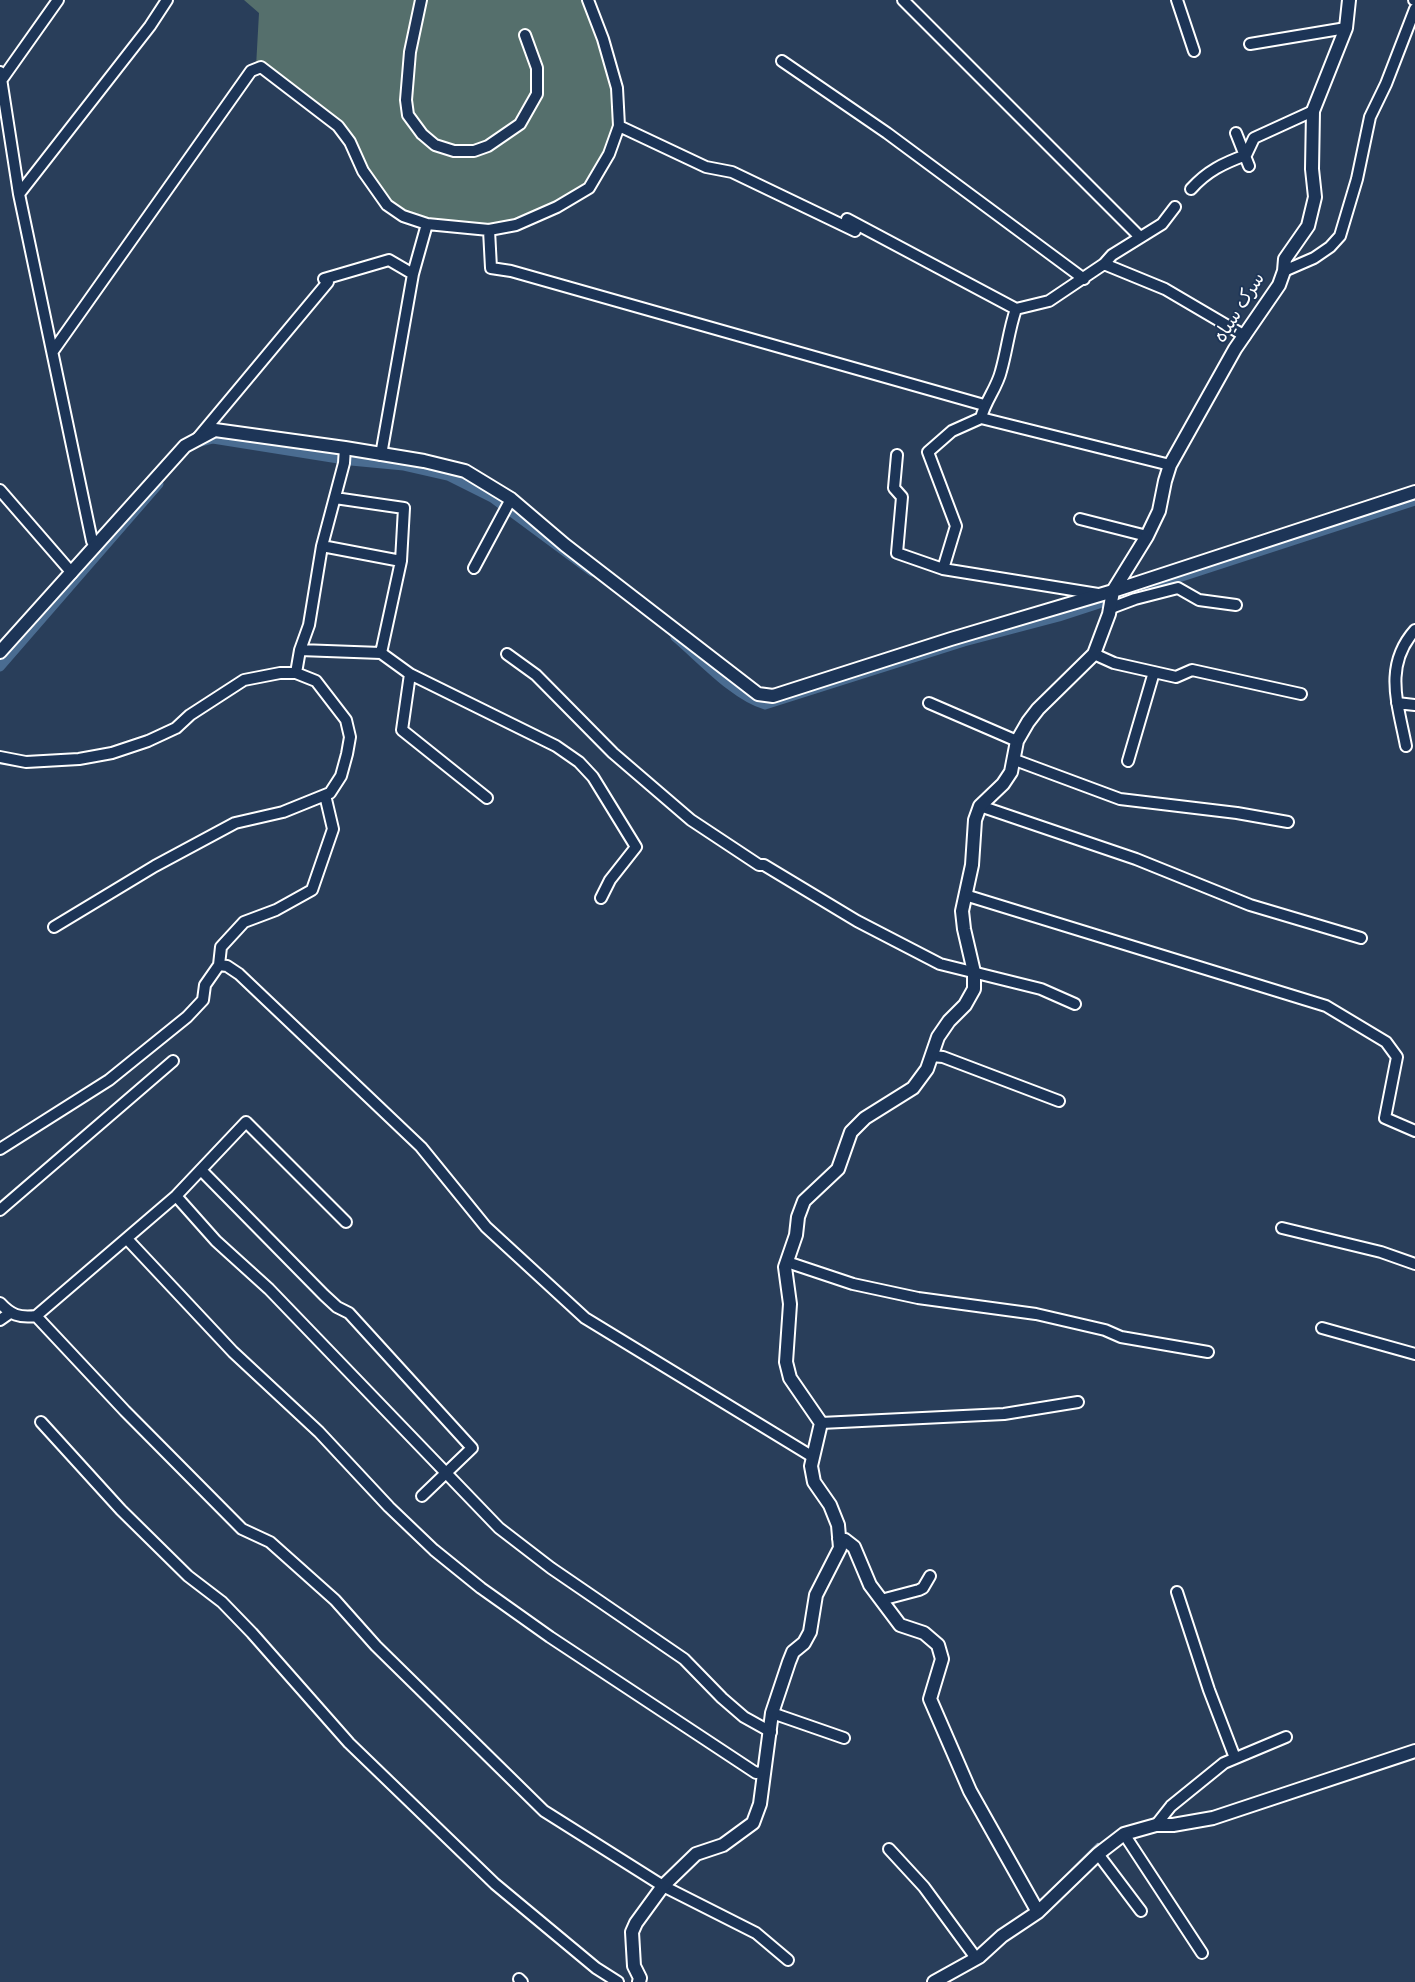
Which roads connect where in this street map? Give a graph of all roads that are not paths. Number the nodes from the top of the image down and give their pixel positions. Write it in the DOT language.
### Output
graph roads {
  1 [pos="58,0"];
  2 [pos="167,0"];
  3 [pos="421,0"];
  4 [pos="588,0"];
  5 [pos="903,0"];
  6 [pos="1177,0"];
  7 [pos="1349,0"];
  8 [pos="1415,9"];
  9 [pos="1346,28"];
  10 [pos="525,35"];
  11 [pos="1250,44"];
  12 [pos="1194,51"];
  13 [pos="782,61"];
  14 [pos="0,79"];
  15 [pos="1313,111"];
  16 [pos="619,126"];
  17 [pos="1236,133"];
  18 [pos="1246,155"];
  19 [pos="1249,166"];
  20 [pos="1191,189"];
  21 [pos="19,194"];
  22 [pos="1175,207"];
  23 [pos="847,219"];
  24 [pos="427,224"];
  25 [pos="489,230"];
  26 [pos="1140,237"];
  27 [pos="874,241"];
  28 [pos="1104,264"];
  29 [pos="1284,271"];
  30 [pos="413,274"];
  31 [pos="1084,279"];
  32 [pos="1016,308"];
  33 [pos="1245,336"];
  34 [pos="53,351"];
  35 [pos="984,405"];
  36 [pos="981,418"];
  37 [pos="196,439"];
  38 [pos="897,454"];
  39 [pos="345,455"];
  40 [pos="381,455"];
  41 [pos="1170,465"];
  42 [pos="0,490"];
  43 [pos="1415,492"];
  44 [pos="335,498"];
  45 [pos="508,504"];
  46 [pos="1080,519"];
  47 [pos="1147,536"];
  48 [pos="95,546"];
  49 [pos="322,546"];
  50 [pos="401,560"];
  51 [pos="474,568"];
  52 [pos="943,569"];
  53 [pos="72,573"];
  54 [pos="1110,599"];
  55 [pos="1236,605"];
  56 [pos="1415,630"];
  57 [pos="300,650"];
  58 [pos="0,652"];
  59 [pos="381,653"];
  60 [pos="508,654"];
  61 [pos="1094,654"];
  62 [pos="1154,672"];
  63 [pos="296,673"];
  64 [pos="410,674"];
  65 [pos="1301,694"];
  66 [pos="929,703"];
  67 [pos="1398,703"];
  68 [pos="1415,705"];
  69 [pos="1017,741"];
  70 [pos="1406,746"];
  71 [pos="0,757"];
  72 [pos="1015,760"];
  73 [pos="1128,760"];
  74 [pos="325,795"];
  75 [pos="487,798"];
  76 [pos="980,806"];
  77 [pos="1288,822"];
  78 [pos="965,895"];
  79 [pos="601,898"];
  80 [pos="54,927"];
  81 [pos="1361,938"];
  82 [pos="219,965"];
  83 [pos="974,972"];
  84 [pos="1075,1004"];
  85 [pos="931,1056"];
  86 [pos="173,1061"];
  87 [pos="1059,1101"];
  88 [pos="1415,1131"];
  89 [pos="0,1149"];
  90 [pos="201,1170"];
  91 [pos="176,1196"];
  92 [pos="0,1210"];
  93 [pos="346,1222"];
  94 [pos="1282,1228"];
  95 [pos="128,1240"];
  96 [pos="786,1262"];
  97 [pos="1415,1264"];
  98 [pos="0,1303"];
  99 [pos="10,1313"];
  100 [pos="36,1316"];
  101 [pos="0,1320"];
  102 [pos="1322,1328"];
  103 [pos="1208,1352"];
  104 [pos="1415,1354"];
  105 [pos="1078,1402"];
  106 [pos="41,1422"];
  107 [pos="821,1423"];
  108 [pos="813,1457"];
  109 [pos="444,1472"];
  110 [pos="422,1496"];
  111 [pos="839,1539"];
  112 [pos="930,1576"];
  113 [pos="1177,1592"];
  114 [pos="881,1600"];
  115 [pos="772,1713"];
  116 [pos="771,1732"];
  117 [pos="844,1738"];
  118 [pos="1286,1738"];
  119 [pos="1415,1751"];
  120 [pos="1235,1758"];
  121 [pos="764,1772"];
  122 [pos="1156,1825"];
  123 [pos="1124,1834"];
  124 [pos="889,1849"];
  125 [pos="1098,1854"];
  126 [pos="663,1886"];
  127 [pos="1036,1907"];
  128 [pos="1141,1911"];
  129 [pos="1202,1953"];
  130 [pos="976,1958"];
  131 [pos="788,1960"];
  132 [pos="617,1982"];
  133 [pos="639,1982"];
  134 [pos="934,1982"];
  1 -- 14 [label="street"];
  2 -- 21 [label="street"];
  3 -- 10 [label="street"];
  4 -- 16 [label="street"];
  5 -- 26 [label="street"];
  6 -- 12 [label="street"];
  7 -- 9 [label="street, سرک سیاه"];
  8 -- 29 [label="street"];
  9 -- 11 [label="street"];
  9 -- 15 [label="street, سرک سیاه"];
  13 -- 31 [label="street"];
  14 -- 21 [label="street"];
  15 -- 18 [label="street"];
  15 -- 29 [label="street, سرک سیاه"];
  16 -- 25 [label="street"];
  16 -- 27 [label="street"];
  17 -- 18 [label="street"];
  18 -- 19 [label="street"];
  18 -- 20 [label="street"];
  21 -- 34 [label="street"];
  22 -- 26 [label="street"];
  23 -- 32 [label="street"];
  24 -- 25 [label="street"];
  24 -- 30 [label="street"];
  24 -- 34 [label="street"];
  25 -- 35 [label="street"];
  26 -- 28 [label="street"];
  28 -- 31 [label="street"];
  28 -- 33 [label="street"];
  29 -- 33 [label="street, سرک سیاه"];
  30 -- 37 [label="street"];
  30 -- 40 [label="street"];
  31 -- 32 [label="street"];
  32 -- 35 [label="street"];
  33 -- 41 [label="street, سرک سیاه"];
  34 -- 48 [label="street"];
  35 -- 36 [label="street"];
  36 -- 41 [label="street"];
  36 -- 52 [label="street"];
  37 -- 39 [label="street"];
  37 -- 48 [label="street"];
  38 -- 52 [label="street"];
  39 -- 40 [label="street"];
  39 -- 44 [label="street"];
  40 -- 45 [label="street"];
  41 -- 47 [label="street, سرک سیاه"];
  42 -- 53 [label="street"];
  43 -- 54 [label="street"];
  44 -- 49 [label="street"];
  44 -- 50 [label="street"];
  45 -- 51 [label="street"];
  45 -- 54 [label="street"];
  46 -- 47 [label="street"];
  47 -- 54 [label="street, سرک سیاه"];
  48 -- 53 [label="street"];
  49 -- 50 [label="street"];
  49 -- 57 [label="street"];
  50 -- 59 [label="street"];
  52 -- 54 [label="street"];
  53 -- 58 [label="street"];
  54 -- 55 [label="street"];
  54 -- 61 [label="street, سرک سیاه"];
  56 -- 67 [label="street"];
  57 -- 59 [label="street"];
  57 -- 63 [label="street"];
  59 -- 64 [label="street"];
  60 -- 83 [label="street"];
  61 -- 62 [label="street"];
  61 -- 69 [label="street"];
  62 -- 65 [label="street"];
  62 -- 73 [label="street"];
  63 -- 71 [label="street"];
  63 -- 74 [label="street"];
  64 -- 75 [label="street"];
  64 -- 79 [label="street"];
  66 -- 69 [label="street"];
  67 -- 68 [label="street"];
  67 -- 70 [label="street"];
  69 -- 72 [label="street"];
  72 -- 76 [label="street"];
  72 -- 77 [label="street"];
  74 -- 80 [label="street"];
  74 -- 82 [label="street"];
  76 -- 78 [label="street"];
  76 -- 81 [label="street"];
  78 -- 83 [label="street"];
  78 -- 88 [label="street"];
  82 -- 89 [label="street"];
  82 -- 108 [label="street"];
  83 -- 84 [label="street"];
  83 -- 85 [label="street"];
  85 -- 87 [label="street"];
  85 -- 96 [label="street"];
  86 -- 92 [label="street"];
  90 -- 91 [label="street"];
  90 -- 93 [label="street"];
  90 -- 109 [label="street"];
  91 -- 95 [label="street"];
  91 -- 109 [label="street"];
  94 -- 97 [label="street"];
  95 -- 100 [label="street"];
  95 -- 121 [label="street"];
  96 -- 103 [label="street"];
  96 -- 107 [label="street"];
  98 -- 99 [label="street"];
  99 -- 100 [label="street"];
  99 -- 101 [label="street"];
  100 -- 126 [label="street"];
  102 -- 104 [label="street"];
  105 -- 107 [label="street"];
  106 -- 132 [label="street"];
  107 -- 108 [label="street"];
  108 -- 111 [label="street"];
  109 -- 110 [label="street"];
  109 -- 116 [label="street"];
  111 -- 114 [label="street"];
  111 -- 115 [label="street"];
  112 -- 114 [label="street"];
  113 -- 120 [label="street"];
  114 -- 127 [label="street"];
  115 -- 116 [label="street"];
  115 -- 117 [label="street"];
  116 -- 121 [label="street"];
  118 -- 120 [label="street"];
  119 -- 122 [label="street"];
  120 -- 122 [label="street"];
  121 -- 126 [label="street"];
  122 -- 123 [label="street"];
  123 -- 125 [label="street"];
  123 -- 129 [label="street"];
  124 -- 130 [label="street"];
  125 -- 127 [label="street"];
  125 -- 128 [label="street"];
  126 -- 131 [label="street"];
  126 -- 133 [label="street"];
  127 -- 130 [label="street"];
  130 -- 134 [label="street"];
}
